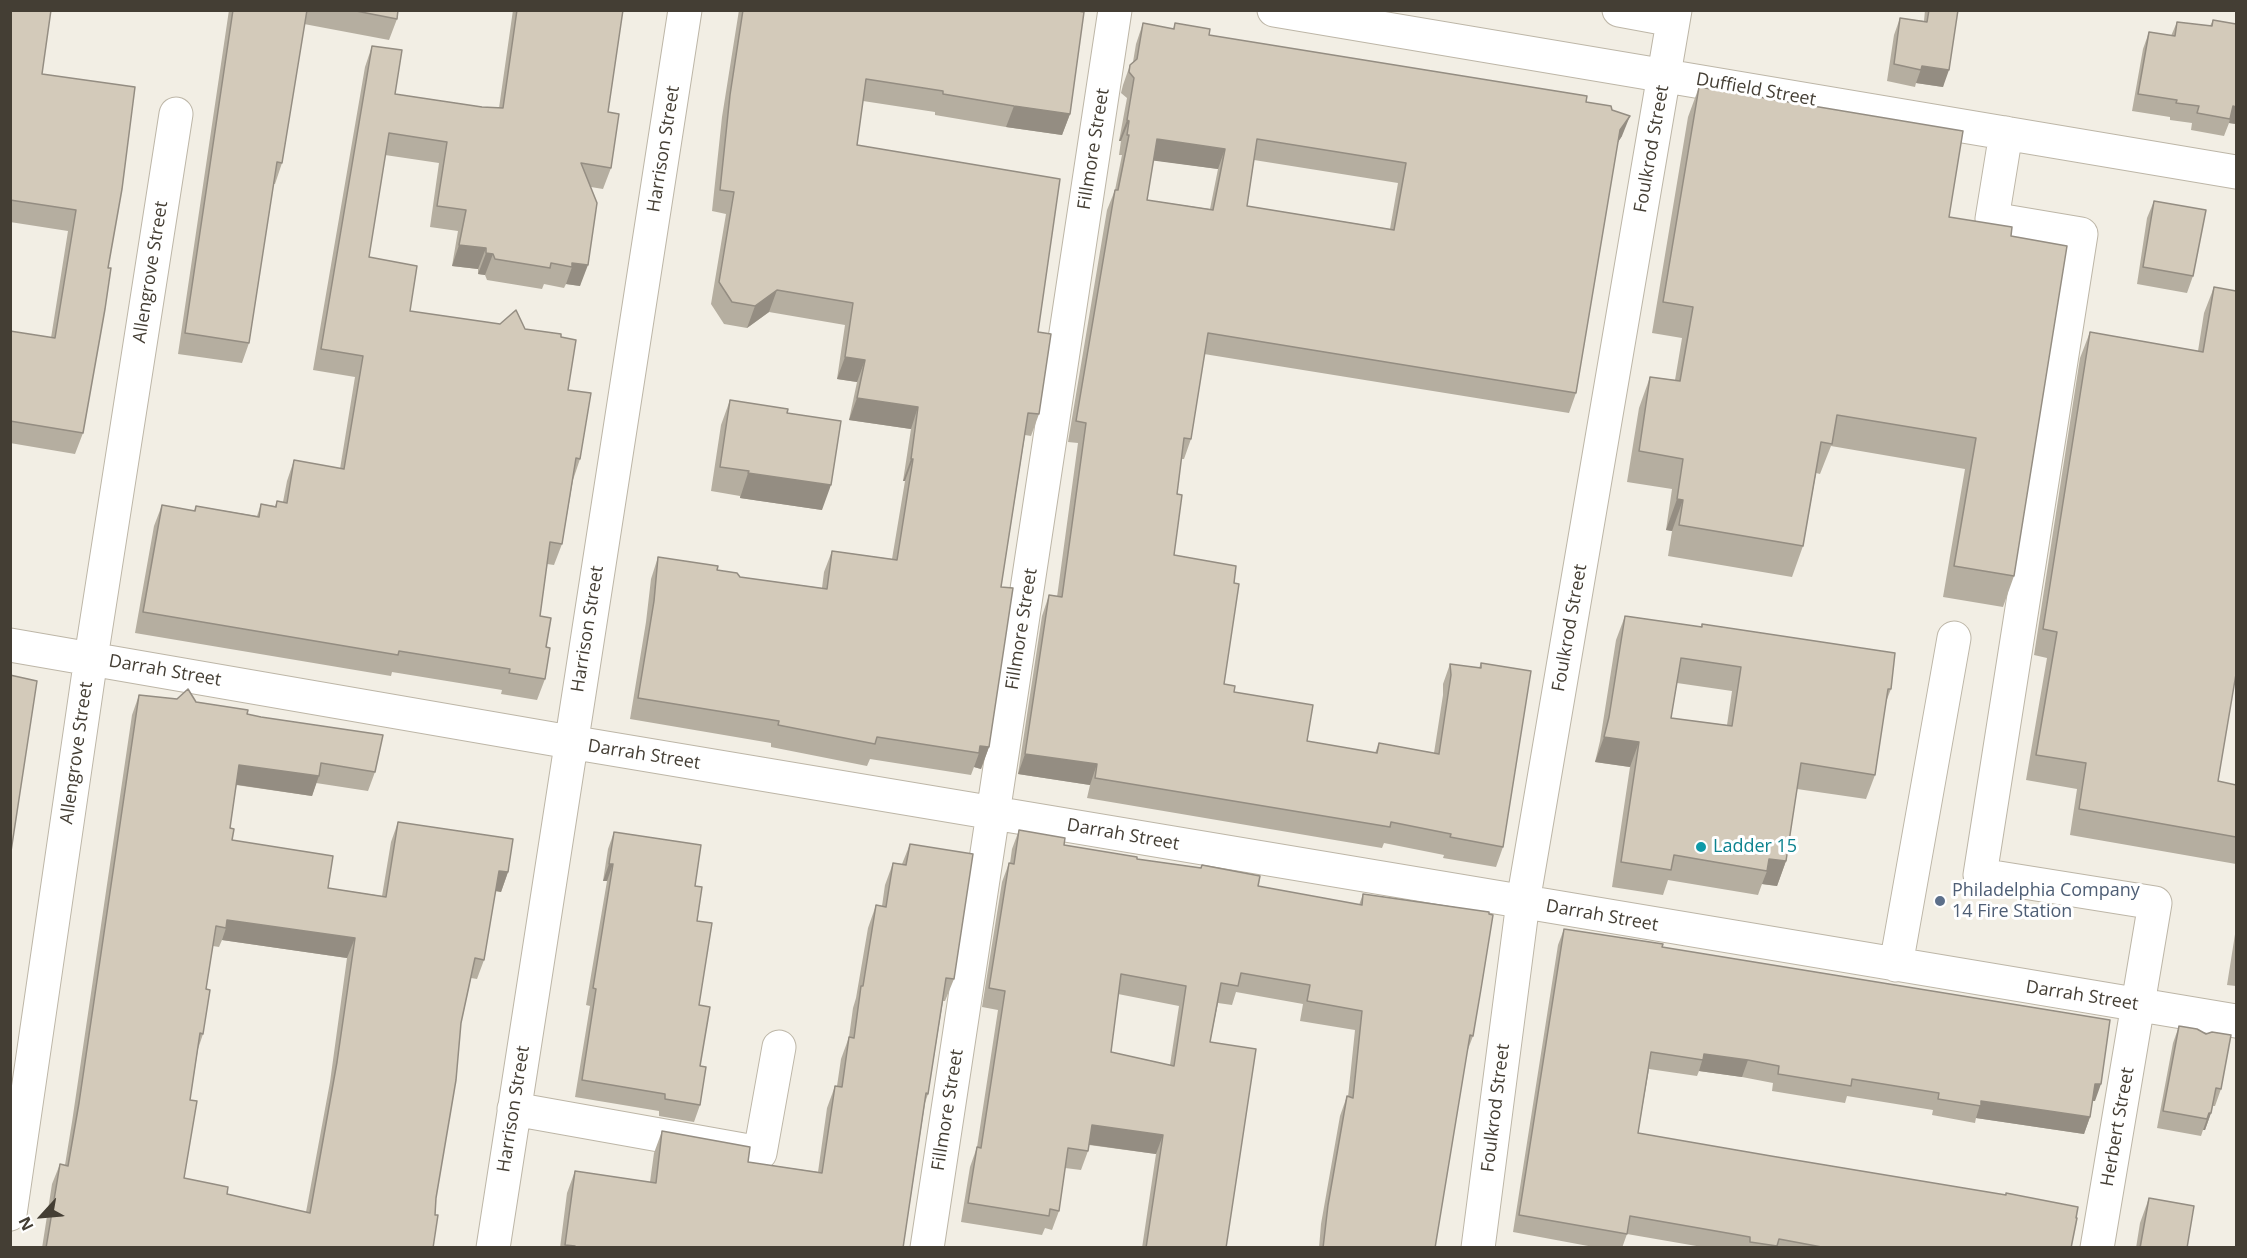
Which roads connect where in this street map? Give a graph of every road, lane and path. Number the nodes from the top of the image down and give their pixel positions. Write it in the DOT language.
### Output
graph roads {
  1 [pos="685,10"];
  2 [pos="1115,10"];
  3 [pos="1274,10"];
  4 [pos="1619,10"];
  5 [pos="1674,15"];
  6 [pos="1412,22"];
  7 [pos="1665,75"];
  8 [pos="176,114"];
  9 [pos="2006,133"];
  10 [pos="2236,172"];
  11 [pos="1954,638"];
  12 [pos="10,645"];
  13 [pos="91,658"];
  14 [pos="570,742"];
  15 [pos="994,813"];
  16 [pos="1523,902"];
  17 [pos="1896,965"];
  18 [pos="2139,1006"];
  19 [pos="2236,1021"];
  20 [pos="779,1047"];
  21 [pos="514,1109"];
  22 [pos="10,1214"];
  23 [pos="493,1248"];
  24 [pos="927,1248"];
  25 [pos="1478,1248"];
  26 [pos="2097,1248"];
  1 -- 14 [label="street, Harrison Street"];
  2 -- 15 [label="street, Fillmore Street"];
  3 -- 6 [label="street, Duffield Street"];
  4 -- 5 [label="street"];
  5 -- 7 [label="street, Foulkrod Street"];
  6 -- 7 [label="street, Duffield Street"];
  7 -- 9 [label="street, Duffield Street"];
  7 -- 16 [label="street, Foulkrod Street"];
  8 -- 13 [label="street, Allengrove Street"];
  9 -- 10 [label="street, Duffield Street"];
  9 -- 18 [label="street, Herbert Street"];
  11 -- 17 [label="street"];
  12 -- 13 [label="street, Darrah Street"];
  13 -- 14 [label="street, Darrah Street"];
  13 -- 22 [label="street, Allengrove Street"];
  14 -- 15 [label="street, Darrah Street"];
  14 -- 21 [label="street, Harrison Street"];
  15 -- 16 [label="street, Darrah Street"];
  15 -- 24 [label="street, Fillmore Street"];
  16 -- 17 [label="street, Darrah Street"];
  16 -- 25 [label="street, Foulkrod Street"];
  17 -- 18 [label="street, Darrah Street"];
  18 -- 19 [label="street, Darrah Street"];
  18 -- 26 [label="street, Herbert Street"];
  20 -- 21 [label="street"];
  21 -- 23 [label="street, Harrison Street"];
}
